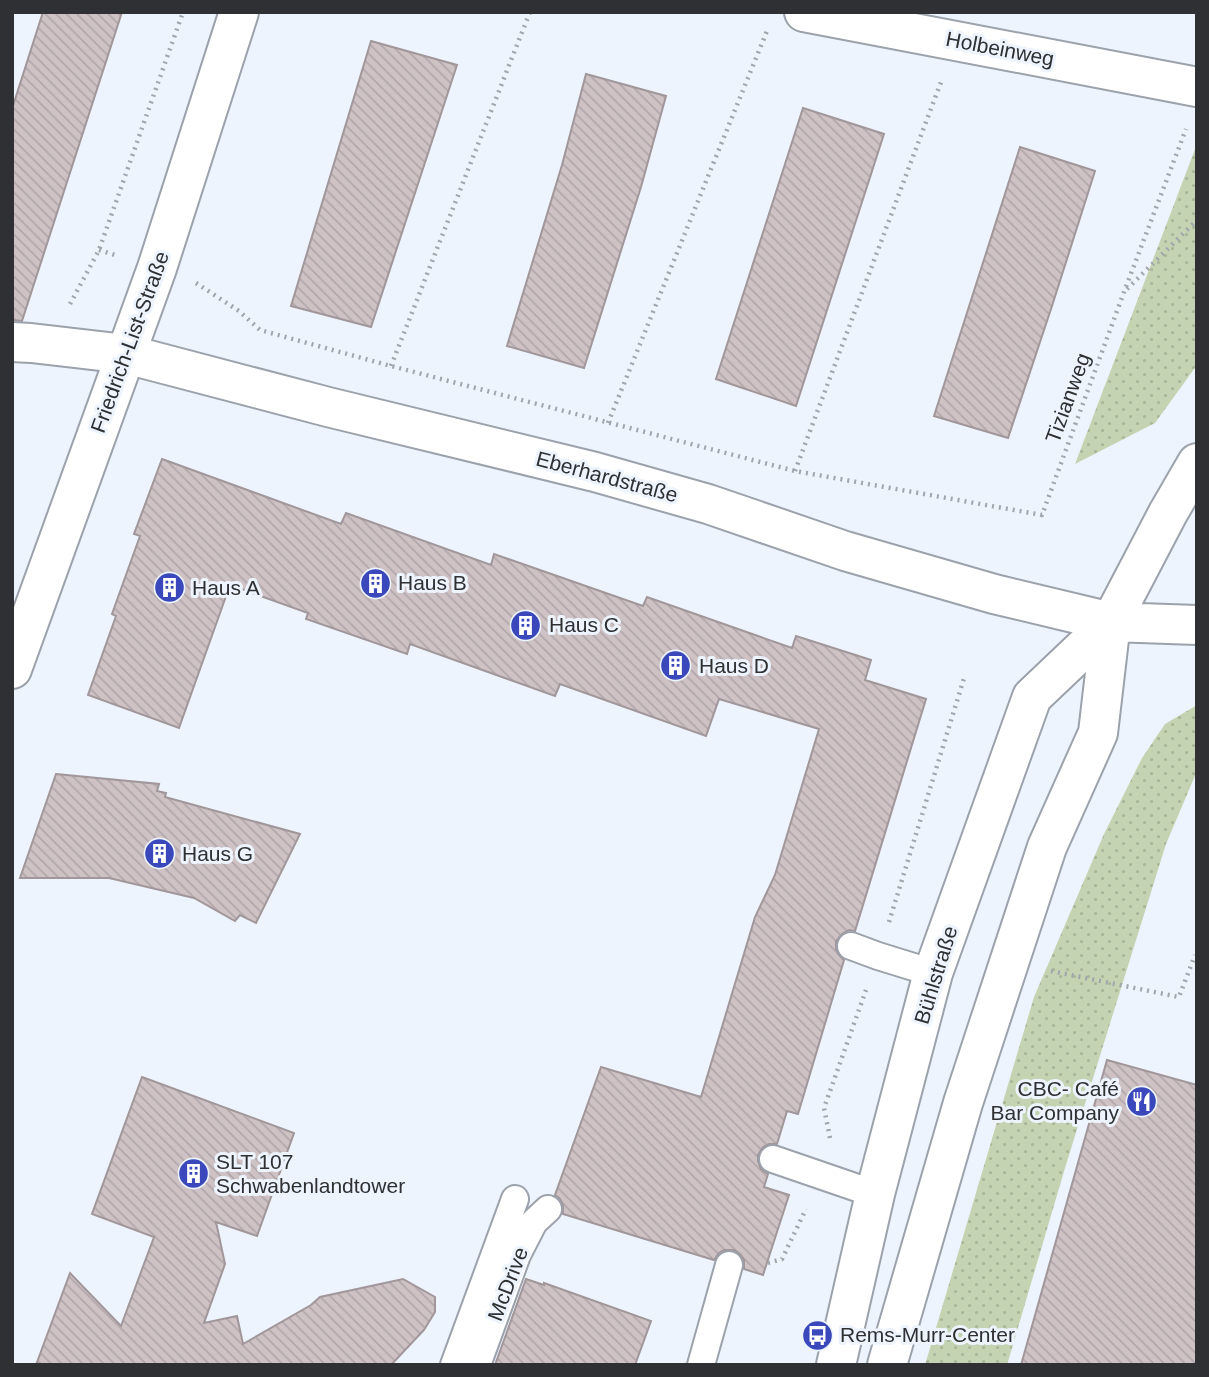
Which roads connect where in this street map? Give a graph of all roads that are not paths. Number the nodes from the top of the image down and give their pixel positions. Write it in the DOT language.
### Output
graph roads {
  1 [pos="239,12"];
  2 [pos="786,19"];
  3 [pos="1197,87"];
  4 [pos="22,343"];
  5 [pos="126,354"];
  6 [pos="1197,463"];
  7 [pos="1111,622"];
  8 [pos="1197,625"];
  9 [pos="12,669"];
  10 [pos="851,946"];
  11 [pos="933,973"];
  12 [pos="773,1159"];
  13 [pos="875,1194"];
  14 [pos="515,1199"];
  15 [pos="548,1209"];
  16 [pos="729,1265"];
  17 [pos="454,1365"];
  18 [pos="477,1365"];
  19 [pos="701,1365"];
  20 [pos="836,1365"];
  21 [pos="887,1365"];
  1 -- 5 [label="street, Friedrich-List-Straße"];
  2 -- 3 [label="street, Holbeinweg"];
  4 -- 5 [label="street, Eberhardstraße"];
  5 -- 7 [label="street, Eberhardstraße"];
  5 -- 9 [label="street, Friedrich-List-Straße"];
  6 -- 7 [label="street, Bühlstraße"];
  7 -- 8 [label="street, Eberhardstraße"];
  7 -- 11 [label="street, Bühlstraße"];
  7 -- 21 [label="street, Bühlstraße"];
  10 -- 11 [label="lane"];
  11 -- 13 [label="street, Bühlstraße"];
  12 -- 13 [label="lane"];
  13 -- 20 [label="street, Bühlstraße"];
  14 -- 17 [label="lane"];
  15 -- 18 [label="lane, McDrive"];
  16 -- 19 [label="lane"];
}
